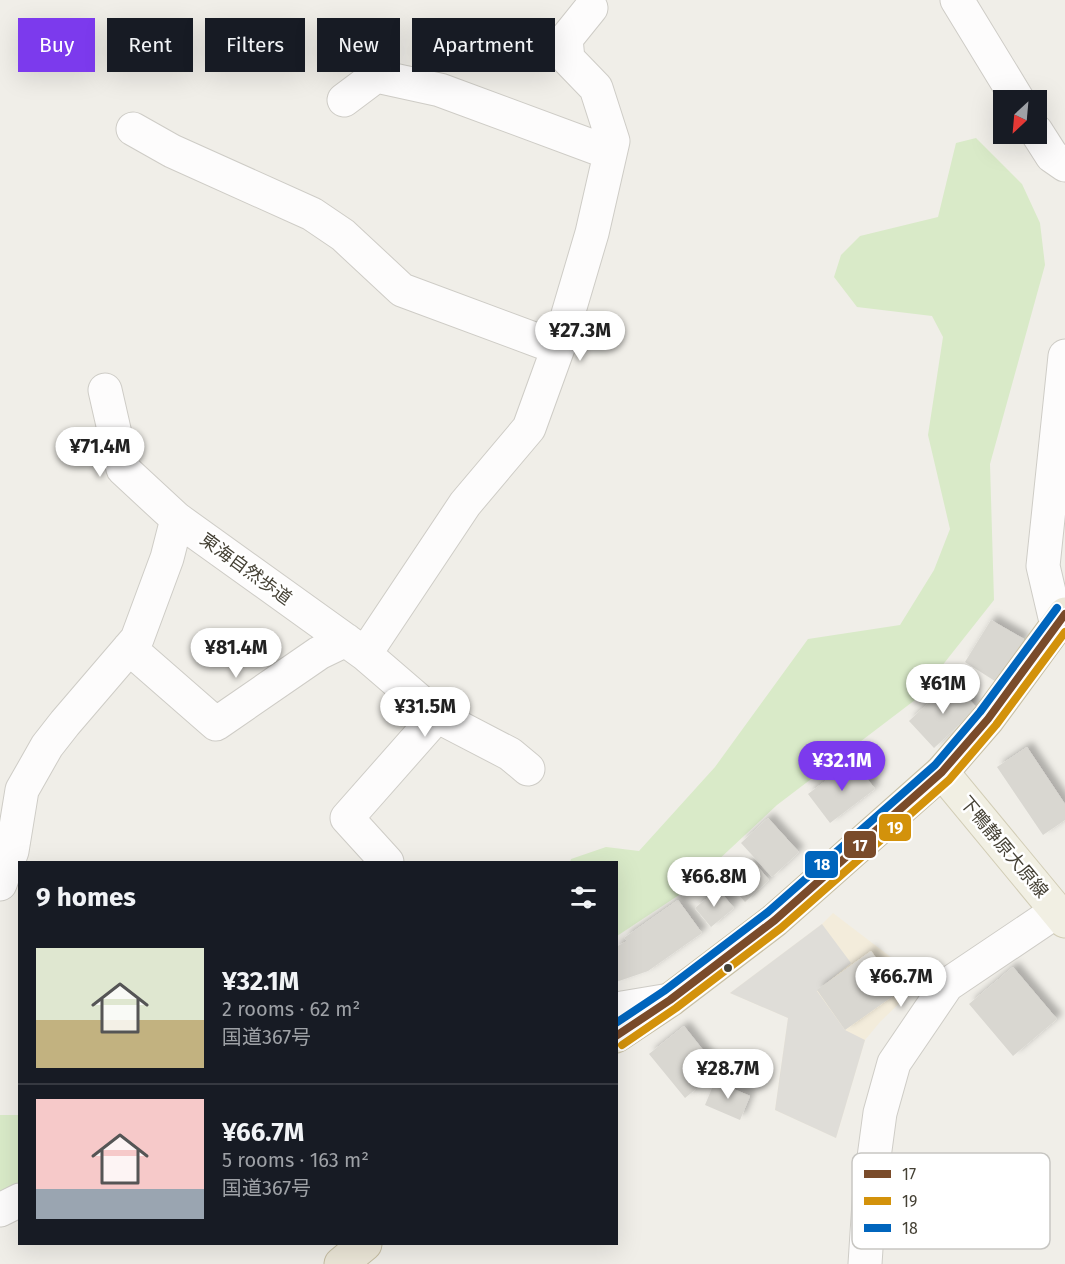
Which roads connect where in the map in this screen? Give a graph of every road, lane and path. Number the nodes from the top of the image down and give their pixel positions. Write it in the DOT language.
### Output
graph roads {
  1 [pos="957,0"];
  2 [pos="586,3"];
  3 [pos="1012,90"];
  4 [pos="344,100"];
  5 [pos="133,129"];
  6 [pos="1044,144"];
  7 [pos="610,153"];
  8 [pos="1065,165"];
  9 [pos="558,348"];
  10 [pos="1065,356"];
  11 [pos="105,390"];
  12 [pos="177,519"];
  13 [pos="1061,620"];
  14 [pos="355,647"];
  15 [pos="129,648"];
  16 [pos="438,716"];
  17 [pos="528,769"];
  18 [pos="942,772"];
  19 [pos="386,861"];
  20 [pos="0,884"];
  21 [pos="1061,916"];
  22 [pos="670,1000"];
  23 [pos="618,1009"];
  24 [pos="618,1035"];
  25 [pos="875,1153"];
  26 [pos="18,1201"];
  27 [pos="0,1210"];
  28 [pos="364,1245"];
  29 [pos="866,1249"];
  30 [pos="341,1264"];
  31 [pos="865,1264"];
  1 -- 3 [label="street"];
  2 -- 7 [label="street"];
  4 -- 7 [label="street"];
  5 -- 9 [label="street"];
  6 -- 8 [label="street"];
  7 -- 9 [label="street"];
  9 -- 14 [label="street"];
  10 -- 13 [label="street"];
  11 -- 12 [label="street, 東海自然歩道"];
  12 -- 14 [label="street, 東海自然歩道"];
  12 -- 15 [label="street"];
  13 -- 18 [label="highway"];
  14 -- 15 [label="street"];
  14 -- 16 [label="street, 東海自然歩道"];
  15 -- 20 [label="street"];
  16 -- 17 [label="street, 東海自然歩道"];
  16 -- 19 [label="street"];
  18 -- 21 [label="main road, 下鴨静原大原線"];
  18 -- 22 [label="highway"];
  21 -- 25 [label="street"];
  22 -- 23 [label="street"];
  22 -- 24 [label="highway"];
  26 -- 27 [label="street"];
  28 -- 30 [label="highway"];
  29 -- 31 [label="street"];
}
